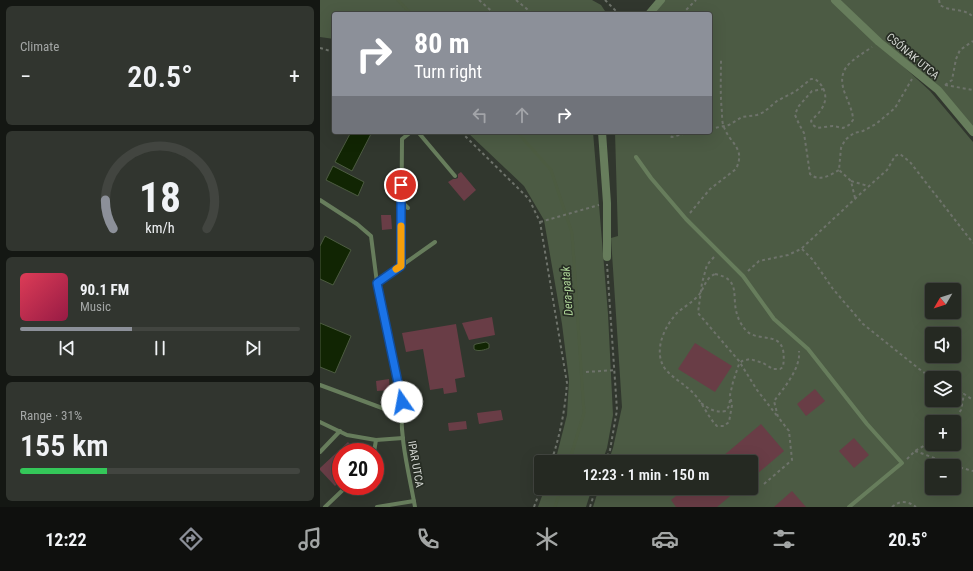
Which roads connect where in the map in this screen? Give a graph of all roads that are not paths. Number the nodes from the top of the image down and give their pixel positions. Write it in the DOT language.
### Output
graph roads {
  1 [pos="661,0"];
  2 [pos="835,0"];
  3 [pos="651,12"];
  4 [pos="973,132"];
  5 [pos="408,134"];
  6 [pos="420,134"];
  7 [pos="602,134"];
  8 [pos="636,157"];
  9 [pos="454,176"];
  10 [pos="320,200"];
  11 [pos="401,201"];
  12 [pos="408,208"];
  13 [pos="435,242"];
  14 [pos="607,257"];
  15 [pos="401,266"];
  16 [pos="377,283"];
  17 [pos="320,385"];
  18 [pos="401,415"];
  19 [pos="320,422"];
  20 [pos="340,431"];
  21 [pos="403,438"];
  22 [pos="376,440"];
  23 [pos="376,443"];
  24 [pos="320,452"];
  25 [pos="338,495"];
  26 [pos="414,501"];
  27 [pos="325,507"];
  28 [pos="377,507"];
  29 [pos="415,507"];
  30 [pos="849,507"];
  1 -- 3 [label="street"];
  2 -- 4 [label="street, CSÓNAK UTCA"];
  5 -- 11 [label="lane"];
  6 -- 9 [label="lane"];
  7 -- 14 [label="street"];
  8 -- 30 [label="lane"];
  10 -- 16 [label="lane, IPAR UTCA"];
  11 -- 12 [label="lane"];
  11 -- 15 [label="lane"];
  13 -- 15 [label="lane"];
  15 -- 16 [label="lane"];
  16 -- 18 [label="lane, IPAR UTCA"];
  17 -- 18 [label="lane"];
  18 -- 21 [label="lane, IPAR UTCA"];
  19 -- 20 [label="lane"];
  20 -- 22 [label="lane"];
  20 -- 24 [label="lane"];
  21 -- 22 [label="lane"];
  21 -- 26 [label="lane, IPAR UTCA"];
  22 -- 23 [label="lane"];
  25 -- 27 [label="lane"];
  26 -- 28 [label="lane"];
  26 -- 29 [label="lane, IPAR UTCA"];
}
